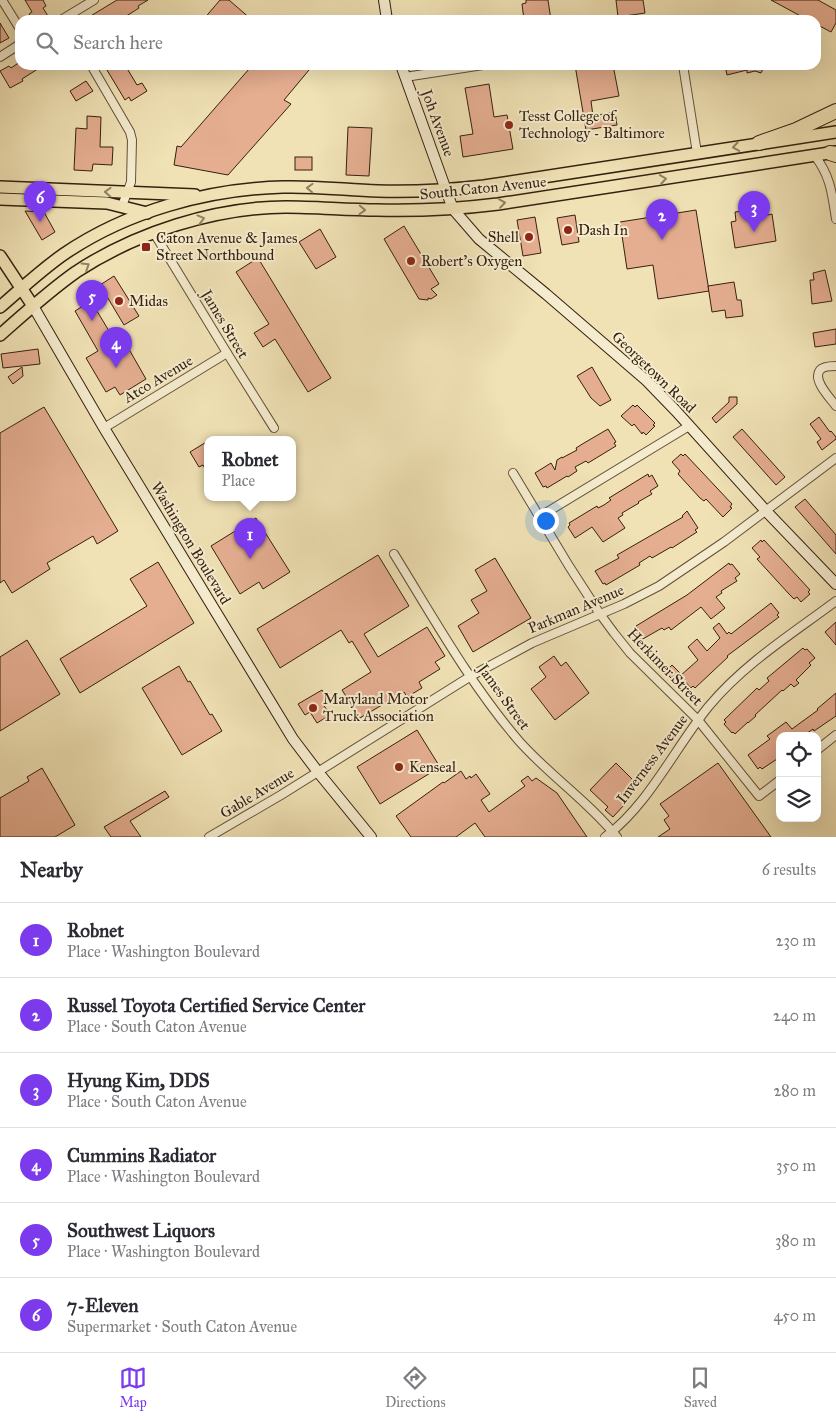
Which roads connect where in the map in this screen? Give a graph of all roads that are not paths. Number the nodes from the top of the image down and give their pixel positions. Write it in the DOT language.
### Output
graph roads {
  1 [pos="2,0"];
  2 [pos="94,0"];
  3 [pos="384,0"];
  4 [pos="70,15"];
  5 [pos="387,15"];
  6 [pos="15,21"];
  7 [pos="15,47"];
  8 [pos="0,57"];
  9 [pos="94,70"];
  10 [pos="403,70"];
  11 [pos="450,70"];
  12 [pos="684,70"];
  13 [pos="405,77"];
  14 [pos="836,111"];
  15 [pos="836,132"];
  16 [pos="759,143"];
  17 [pos="697,153"];
  18 [pos="834,154"];
  19 [pos="815,156"];
  20 [pos="0,187"];
  21 [pos="446,190"];
  22 [pos="128,192"];
  23 [pos="209,196"];
  24 [pos="0,199"];
  25 [pos="122,206"];
  26 [pos="453,209"];
  27 [pos="147,213"];
  28 [pos="836,219"];
  29 [pos="154,233"];
  30 [pos="0,256"];
  31 [pos="21,288"];
  32 [pos="33,306"];
  33 [pos="0,307"];
  34 [pos="0,335"];
  35 [pos="227,353"];
  36 [pos="836,366"];
  37 [pos="836,406"];
  38 [pos="689,426"];
  39 [pos="104,428"];
  40 [pos="274,428"];
  41 [pos="836,458"];
  42 [pos="513,473"];
  43 [pos="766,511"];
  44 [pos="539,518"];
  45 [pos="394,554"];
  46 [pos="836,584"];
  47 [pos="836,601"];
  48 [pos="600,614"];
  49 [pos="471,676"];
  50 [pos="698,720"];
  51 [pos="836,735"];
  52 [pos="821,747"];
  53 [pos="318,772"];
  54 [pos="776,783"];
  55 [pos="615,834"];
  56 [pos="209,837"];
  57 [pos="371,837"];
  58 [pos="605,837"];
  1 -- 6 [label="street"];
  2 -- 4 [label="street"];
  3 -- 5 [label="street"];
  7 -- 8 [label="street"];
  9 -- 22 [label="street"];
  10 -- 13 [label="street, Joh Avenue"];
  11 -- 13 [label="street"];
  12 -- 17 [label="street"];
  13 -- 21 [label="street, Joh Avenue"];
  14 -- 16 [label="highway"];
  15 -- 16 [label="main road, South Caton Avenue"];
  16 -- 17 [label="main road, South Caton Avenue, one-way"];
  17 -- 21 [label="main road, South Caton Avenue"];
  18 -- 19 [label="main road, South Caton Avenue"];
  26 -- 19 [label="main road, South Caton Avenue, one-way"];
  19 -- 28 [label="street"];
  22 -- 20 [label="main road, South Caton Avenue, one-way"];
  21 -- 23 [label="main road, South Caton Avenue, one-way"];
  21 -- 26 [label="street, Georgetown Road"];
  22 -- 23 [label="main road, South Caton Avenue"];
  22 -- 25 [label="street"];
  23 -- 27 [label="main road, South Caton Avenue"];
  24 -- 25 [label="main road"];
  25 -- 27 [label="main road"];
  29 -- 26 [label="main road, South Caton Avenue, one-way"];
  26 -- 38 [label="street, Georgetown Road"];
  27 -- 29 [label="main road"];
  27 -- 31 [label="main road, South Caton Avenue"];
  32 -- 29 [label="main road, South Caton Avenue, one-way"];
  29 -- 35 [label="street, James Street"];
  30 -- 31 [label="main road, Washington Boulevard"];
  31 -- 32 [label="main road, Washington Boulevard"];
  31 -- 33 [label="main road, South Caton Avenue"];
  32 -- 34 [label="main road, South Caton Avenue"];
  32 -- 39 [label="street, Washington Boulevard"];
  35 -- 39 [label="street, Atco Avenue"];
  35 -- 40 [label="street, James Street"];
  36 -- 37 [label="street"];
  38 -- 43 [label="street, Georgetown Road"];
  38 -- 44 [label="street"];
  39 -- 53 [label="street, Washington Boulevard"];
  41 -- 43 [label="street, Parkman Avenue"];
  42 -- 44 [label="street, Herkimer Street"];
  43 -- 46 [label="street, Georgetown Road"];
  43 -- 48 [label="street, Parkman Avenue"];
  44 -- 48 [label="street, Herkimer Street"];
  45 -- 49 [label="street, James Street"];
  47 -- 50 [label="street, Inverness Avenue"];
  48 -- 49 [label="street, Parkman Avenue"];
  48 -- 50 [label="street, Herkimer Street"];
  49 -- 53 [label="street, Parkman Avenue"];
  49 -- 55 [label="street, James Street"];
  50 -- 54 [label="street, Herkimer Street"];
  50 -- 55 [label="street, Inverness Avenue"];
  51 -- 52 [label="street"];
  53 -- 56 [label="street, Gable Avenue"];
  53 -- 57 [label="street, Washington Boulevard"];
  55 -- 58 [label="street, Inverness Avenue"];
}
